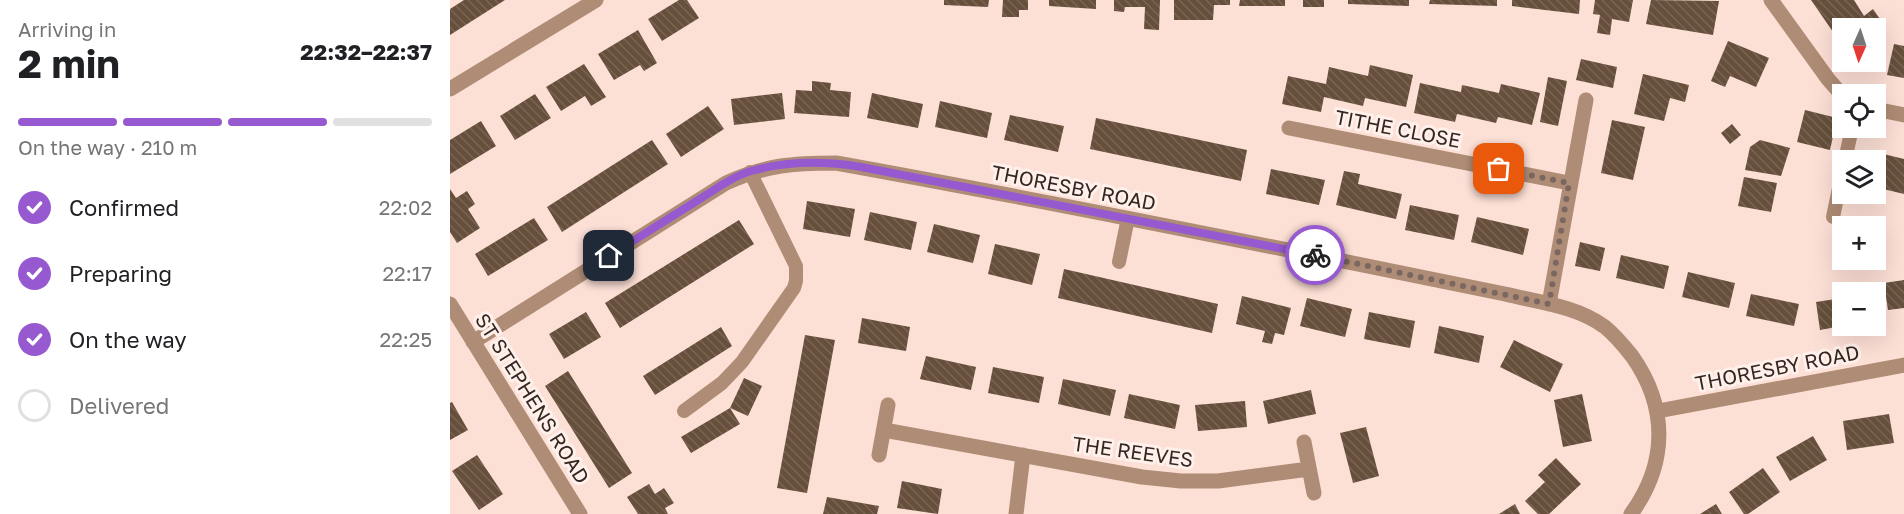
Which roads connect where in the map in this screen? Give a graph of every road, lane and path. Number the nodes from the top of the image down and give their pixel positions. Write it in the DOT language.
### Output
graph roads {
  1 [pos="596,0"];
  2 [pos="1771,0"];
  3 [pos="1832,84"];
  4 [pos="450,89"];
  5 [pos="1586,100"];
  6 [pos="1886,111"];
  7 [pos="1904,115"];
  8 [pos="1289,128"];
  9 [pos="750,172"];
  10 [pos="1569,183"];
  11 [pos="1128,218"];
  12 [pos="1119,262"];
  13 [pos="450,304"];
  14 [pos="1549,304"];
  15 [pos="473,342"];
  16 [pos="1904,365"];
  17 [pos="888,405"];
  18 [pos="684,411"];
  19 [pos="1658,411"];
  20 [pos="884,430"];
  21 [pos="1304,442"];
  22 [pos="879,455"];
  23 [pos="1023,455"];
  24 [pos="1309,469"];
  25 [pos="1314,493"];
  26 [pos="580,514"];
  27 [pos="1016,514"];
  28 [pos="1631,514"];
  1 -- 4 [label="street"];
  2 -- 3 [label="street"];
  5 -- 10 [label="street"];
  6 -- 7 [label="street"];
  8 -- 10 [label="street, TITHE CLOSE"];
  9 -- 11 [label="street, THORESBY ROAD"];
  9 -- 15 [label="street, THORESBY ROAD"];
  9 -- 18 [label="lane"];
  10 -- 14 [label="street"];
  11 -- 12 [label="lane"];
  11 -- 14 [label="street, THORESBY ROAD"];
  13 -- 15 [label="street, ST STEPHENS ROAD"];
  14 -- 19 [label="street, THORESBY ROAD"];
  15 -- 26 [label="street, ST STEPHENS ROAD"];
  16 -- 19 [label="street, THORESBY ROAD"];
  17 -- 20 [label="street"];
  19 -- 28 [label="street, THORESBY ROAD"];
  20 -- 22 [label="street"];
  20 -- 23 [label="street, THE REEVES"];
  21 -- 24 [label="street"];
  23 -- 24 [label="street, THE REEVES"];
  23 -- 27 [label="street"];
  24 -- 25 [label="street"];
}
